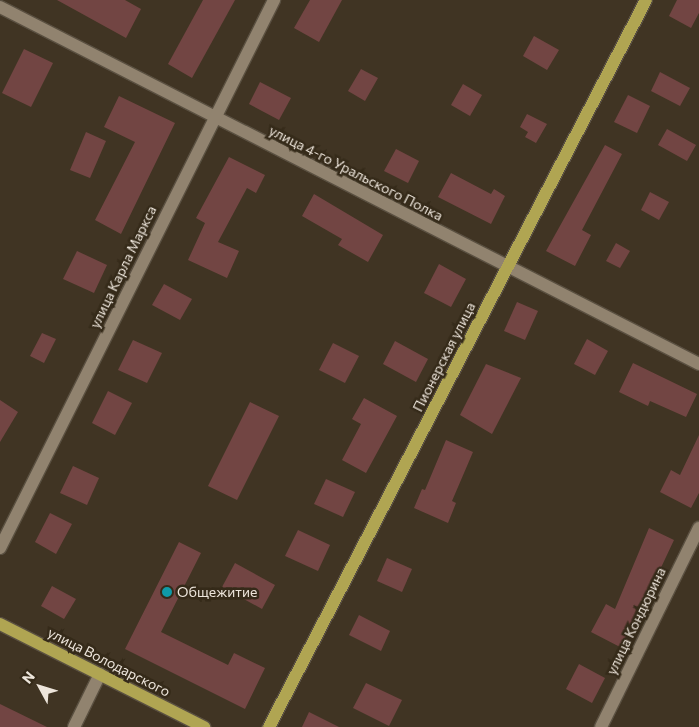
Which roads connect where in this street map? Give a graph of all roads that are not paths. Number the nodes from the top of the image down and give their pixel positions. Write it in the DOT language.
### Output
graph roads {
  1 [pos="274,0"];
  2 [pos="646,0"];
  3 [pos="0,7"];
  4 [pos="214,118"];
  5 [pos="507,268"];
  6 [pos="699,364"];
  7 [pos="699,528"];
  8 [pos="0,548"];
  9 [pos="0,624"];
  10 [pos="100,674"];
  11 [pos="74,727"];
  12 [pos="204,727"];
  13 [pos="269,727"];
  14 [pos="600,727"];
  1 -- 4 [label="street, улица Карла Маркса"];
  2 -- 5 [label="main road, Пионерская улица"];
  3 -- 4 [label="street, улица 4-го Уральского Полка"];
  4 -- 5 [label="street, улица 4-го Уральского Полка"];
  4 -- 8 [label="street, улица Карла Маркса"];
  5 -- 6 [label="street, улица 4-го Уральского Полка"];
  5 -- 13 [label="main road, Пионерская улица"];
  7 -- 14 [label="street, улица Кондюрина"];
  9 -- 10 [label="main road, улица Володарского"];
  10 -- 11 [label="street"];
  10 -- 12 [label="main road, улица Володарского"];
}
